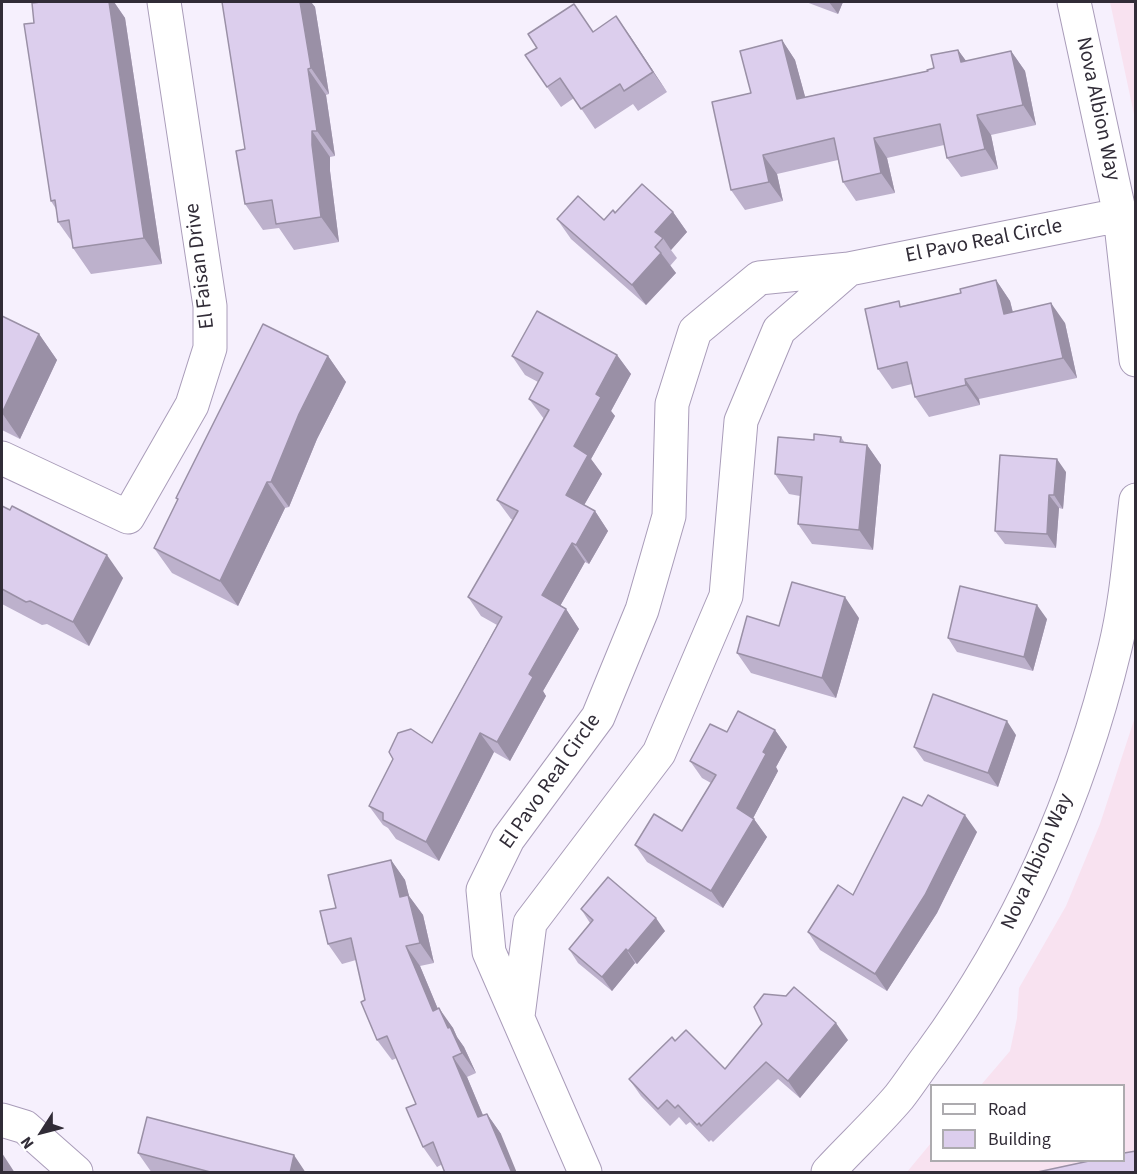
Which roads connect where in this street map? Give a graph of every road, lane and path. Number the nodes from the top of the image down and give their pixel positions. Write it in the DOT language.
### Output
graph roads {
  1 [pos="164,2"];
  2 [pos="1074,2"];
  3 [pos="1120,215"];
  4 [pos="849,269"];
  5 [pos="1136,360"];
  6 [pos="2,458"];
  7 [pos="1136,500"];
  8 [pos="1135,505"];
  9 [pos="518,1016"];
  10 [pos="2,1120"];
  11 [pos="76,1173"];
  12 [pos="585,1173"];
  13 [pos="828,1173"];
  1 -- 6 [label="street, El Faisan Drive"];
  2 -- 3 [label="street, Nova Albion Way"];
  3 -- 4 [label="street, El Pavo Real Circle"];
  3 -- 5 [label="street, Nova Albion Way"];
  4 -- 9 [label="street, El Pavo Real Circle"];
  4 -- 9 [label="street, El Pavo Real Circle"];
  7 -- 8 [label="street, Nova Albion Way"];
  8 -- 13 [label="street, Nova Albion Way"];
  9 -- 12 [label="street, El Pavo Real Circle"];
  10 -- 11 [label="street"];
}
